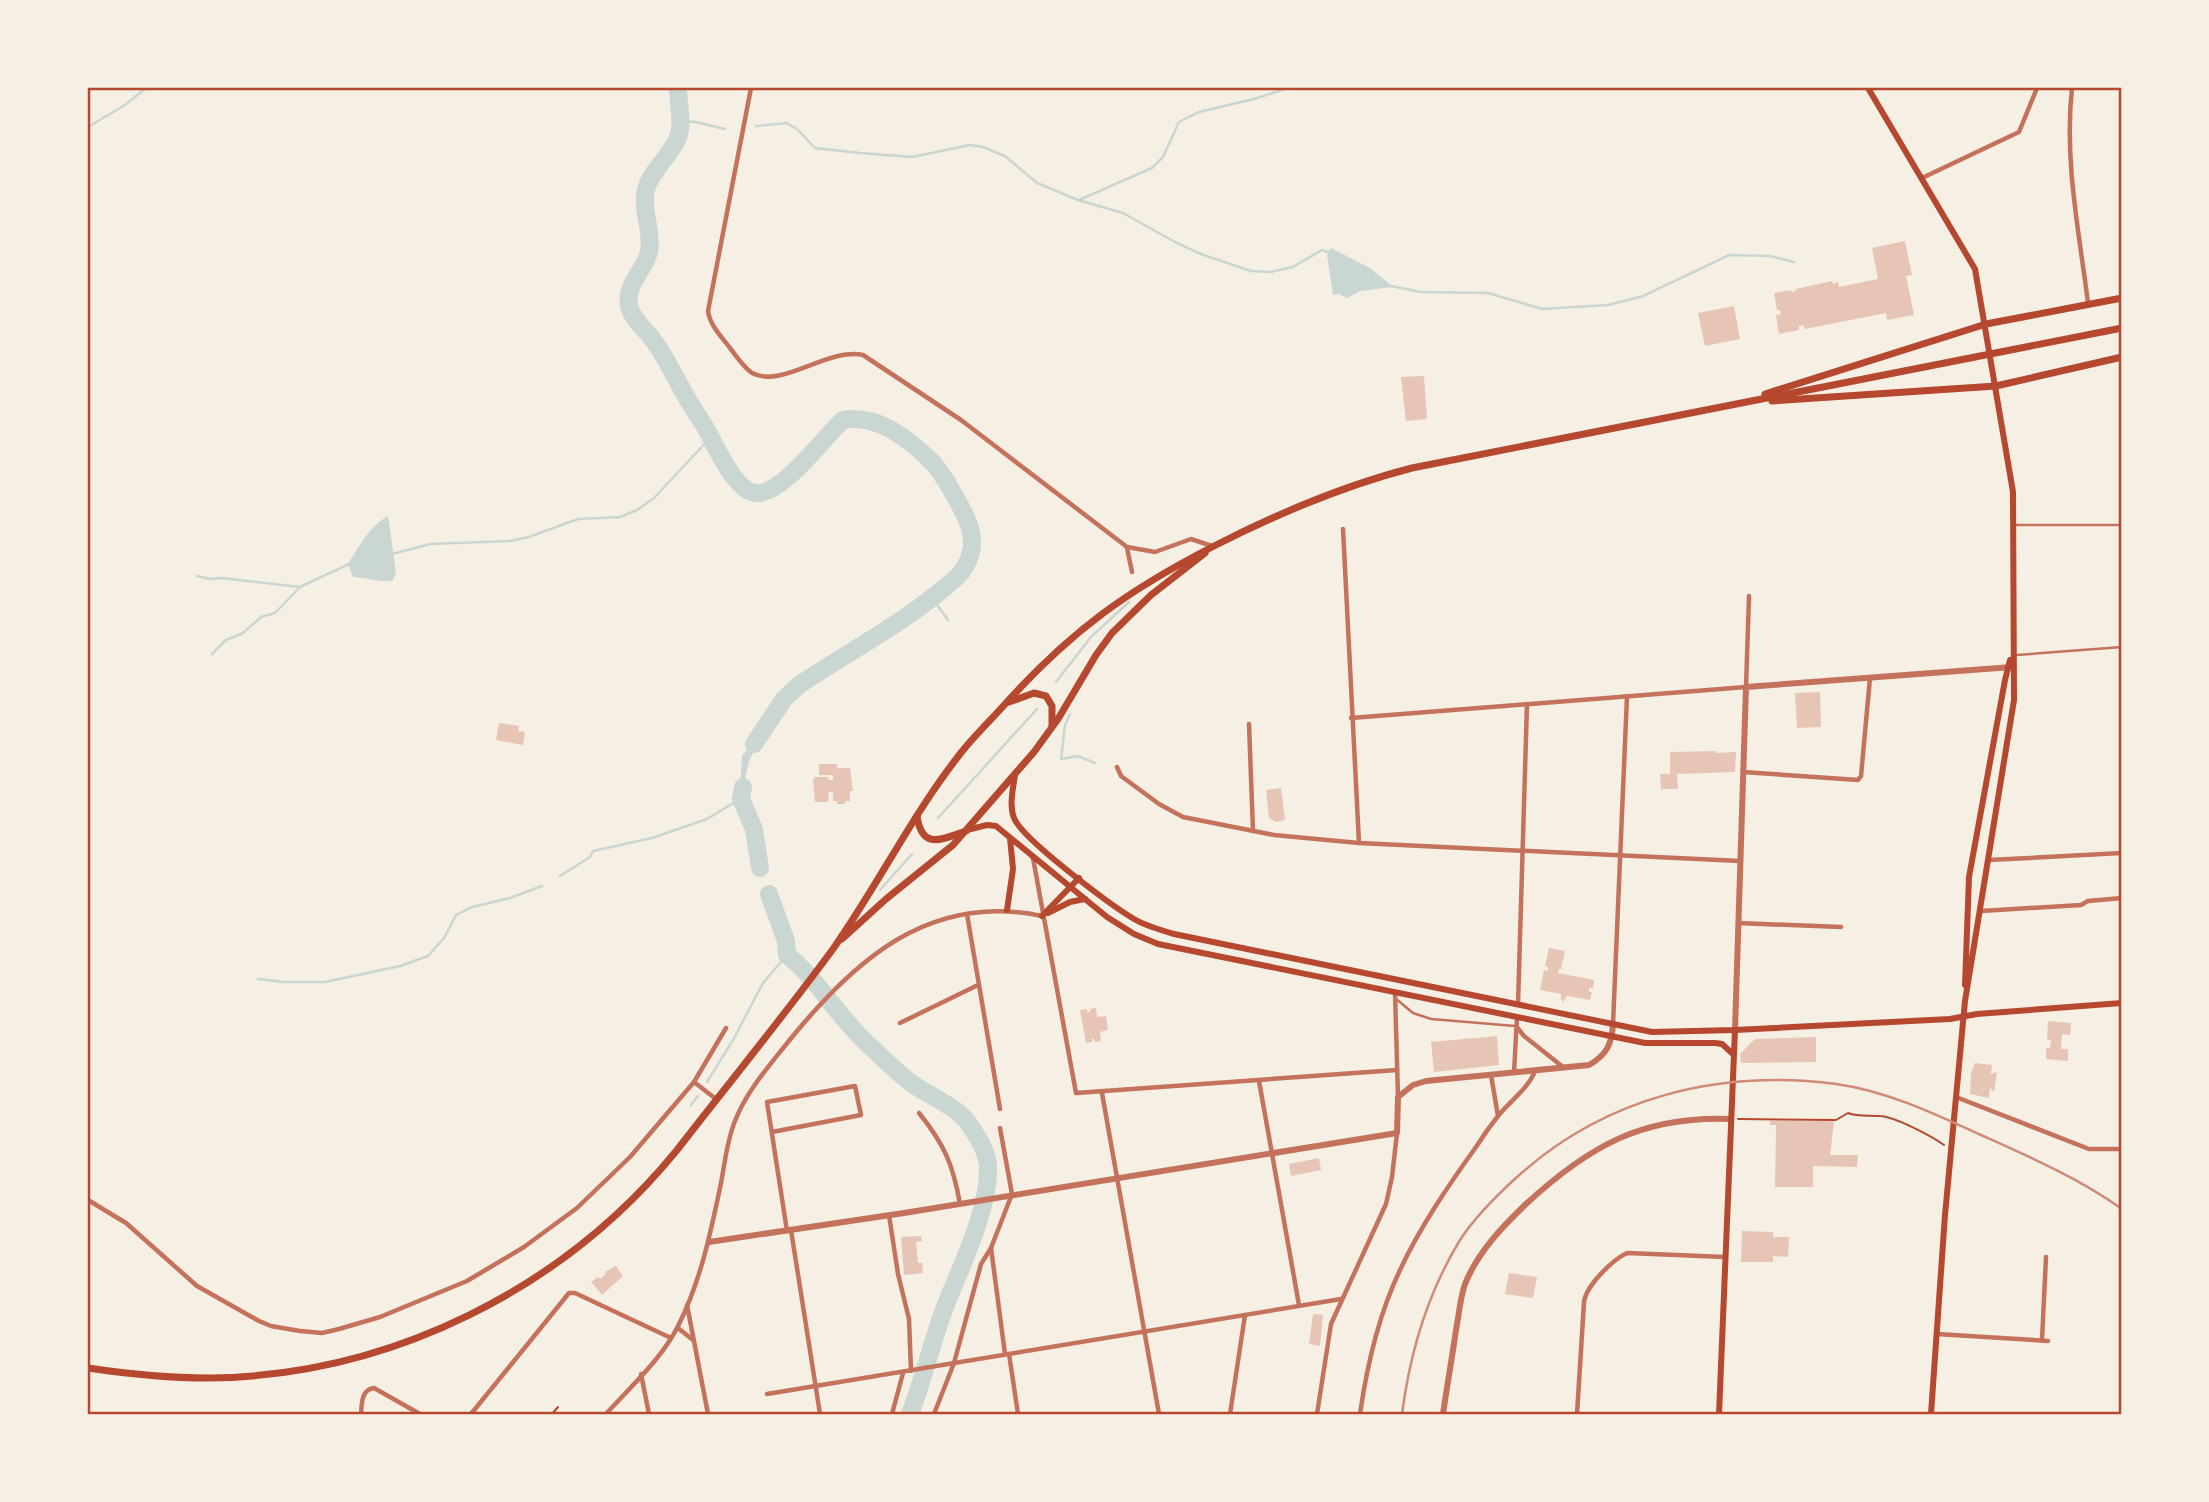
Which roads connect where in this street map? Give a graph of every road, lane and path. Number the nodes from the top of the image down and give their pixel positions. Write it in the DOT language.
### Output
graph roads {
  1 [pos="751,88"];
  2 [pos="1868,88"];
  3 [pos="2037,88"];
  4 [pos="2072,88"];
  5 [pos="1922,178"];
  6 [pos="2122,298"];
  7 [pos="2088,303"];
  8 [pos="1987,328"];
  9 [pos="2122,328"];
  10 [pos="2122,356"];
  11 [pos="1996,386"];
  12 [pos="1736,404"];
  13 [pos="2013,525"];
  14 [pos="2122,525"];
  15 [pos="1343,529"];
  16 [pos="1214,546"];
  17 [pos="1127,547"];
  18 [pos="1132,572"];
  19 [pos="1749,596"];
  20 [pos="2122,647"];
  21 [pos="2012,655"];
  22 [pos="2010,668"];
  23 [pos="1870,678"];
  24 [pos="1746,687"];
  25 [pos="1627,696"];
  26 [pos="1007,703"];
  27 [pos="1527,704"];
  28 [pos="1352,718"];
  29 [pos="1249,724"];
  30 [pos="1052,727"];
  31 [pos="1989,765"];
  32 [pos="1118,768"];
  33 [pos="2003,768"];
  34 [pos="1743,772"];
  35 [pos="1015,775"];
  36 [pos="917,816"];
  37 [pos="967,830"];
  38 [pos="1253,831"];
  39 [pos="1010,838"];
  40 [pos="1359,843"];
  41 [pos="1523,850"];
  42 [pos="2122,853"];
  43 [pos="1620,856"];
  44 [pos="1033,857"];
  45 [pos="1989,860"];
  46 [pos="1740,861"];
  47 [pos="1972,861"];
  48 [pos="1079,878"];
  49 [pos="1069,887"];
  50 [pos="2122,898"];
  51 [pos="1085,900"];
  52 [pos="1007,910"];
  53 [pos="1981,911"];
  54 [pos="967,914"];
  55 [pos="1042,916"];
  56 [pos="1738,923"];
  57 [pos="1841,927"];
  58 [pos="1162,931"];
  59 [pos="1158,944"];
  60 [pos="1235,947"];
  61 [pos="833,948"];
  62 [pos="1232,960"];
  63 [pos="1364,973"];
  64 [pos="1398,980"];
  65 [pos="978,985"];
  66 [pos="1361,986"];
  67 [pos="1447,990"];
  68 [pos="1395,995"];
  69 [pos="1965,1001"];
  70 [pos="1444,1002"];
  71 [pos="2122,1003"];
  72 [pos="1518,1004"];
  73 [pos="1963,1016"];
  74 [pos="1517,1017"];
  75 [pos="900,1023"];
  76 [pos="1613,1024"];
  77 [pos="1516,1026"];
  78 [pos="726,1028"];
  79 [pos="1735,1030"];
  80 [pos="1651,1032"];
  81 [pos="1612,1036"];
  82 [pos="1650,1043"];
  83 [pos="1733,1054"];
  84 [pos="1564,1068"];
  85 [pos="1397,1070"];
  86 [pos="1535,1071"];
  87 [pos="1514,1073"];
  88 [pos="1491,1075"];
  89 [pos="1259,1080"];
  90 [pos="694,1082"];
  91 [pos="1102,1093"];
  92 [pos="1398,1097"];
  93 [pos="1956,1097"];
  94 [pos="716,1099"];
  95 [pos="1000,1110"];
  96 [pos="919,1112"];
  97 [pos="1498,1116"];
  98 [pos="1730,1119"];
  99 [pos="1000,1128"];
  100 [pos="772,1132"];
  101 [pos="1397,1132"];
  102 [pos="1952,1144"];
  103 [pos="2122,1149"];
  104 [pos="1272,1153"];
  105 [pos="1117,1177"];
  106 [pos="1012,1194"];
  107 [pos="88,1200"];
  108 [pos="960,1204"];
  109 [pos="889,1215"];
  110 [pos="789,1231"];
  111 [pos="709,1242"];
  112 [pos="991,1248"];
  113 [pos="1725,1256"];
  114 [pos="2046,1257"];
  115 [pos="1341,1299"];
  116 [pos="687,1305"];
  117 [pos="1299,1305"];
  118 [pos="1245,1315"];
  119 [pos="678,1328"];
  120 [pos="1145,1331"];
  121 [pos="1937,1334"];
  122 [pos="671,1338"];
  123 [pos="694,1341"];
  124 [pos="1007,1354"];
  125 [pos="954,1363"];
  126 [pos="88,1368"];
  127 [pos="911,1371"];
  128 [pos="903,1373"];
  129 [pos="641,1374"];
  130 [pos="815,1387"];
  131 [pos="767,1394"];
  132 [pos="558,1406"];
  133 [pos="361,1415"];
  134 [pos="420,1415"];
  135 [pos="471,1415"];
  136 [pos="552,1415"];
  137 [pos="606,1415"];
  138 [pos="649,1415"];
  139 [pos="708,1415"];
  140 [pos="820,1415"];
  141 [pos="892,1415"];
  142 [pos="934,1415"];
  143 [pos="1018,1415"];
  144 [pos="1159,1415"];
  145 [pos="1230,1415"];
  146 [pos="1317,1415"];
  147 [pos="1360,1415"];
  148 [pos="1443,1415"];
  149 [pos="1577,1415"];
  150 [pos="1719,1415"];
  151 [pos="1931,1415"];
  1 -- 17 [label="street"];
  2 -- 5 [label="main road"];
  3 -- 5 [label="street"];
  4 -- 7 [label="street"];
  5 -- 8 [label="main road"];
  6 -- 7 [label="main road"];
  7 -- 8 [label="main road"];
  8 -- 11 [label="main road"];
  8 -- 12 [label="main road"];
  9 -- 12 [label="main road"];
  10 -- 11 [label="main road"];
  11 -- 12 [label="main road"];
  11 -- 13 [label="main road"];
  12 -- 16 [label="main road"];
  13 -- 14 [label="lane"];
  13 -- 21 [label="main road"];
  15 -- 28 [label="street"];
  16 -- 17 [label="street"];
  16 -- 26 [label="main road"];
  16 -- 30 [label="main road"];
  17 -- 18 [label="street"];
  19 -- 24 [label="street"];
  20 -- 21 [label="lane"];
  21 -- 22 [label="main road"];
  22 -- 23 [label="street"];
  22 -- 31 [label="main road"];
  22 -- 33 [label="main road"];
  23 -- 24 [label="street"];
  23 -- 34 [label="street"];
  24 -- 25 [label="street"];
  24 -- 34 [label="street"];
  25 -- 27 [label="street"];
  25 -- 43 [label="street"];
  26 -- 30 [label="main road"];
  26 -- 36 [label="main road"];
  27 -- 28 [label="street"];
  27 -- 41 [label="street"];
  28 -- 40 [label="street"];
  29 -- 38 [label="street"];
  30 -- 35 [label="main road"];
  31 -- 33 [label="main road"];
  31 -- 47 [label="main road"];
  32 -- 38 [label="street"];
  33 -- 45 [label="main road"];
  34 -- 46 [label="street"];
  35 -- 37 [label="main road"];
  35 -- 48 [label="main road"];
  36 -- 37 [label="main road"];
  36 -- 61 [label="main road"];
  37 -- 39 [label="main road"];
  37 -- 61 [label="main road"];
  38 -- 40 [label="street"];
  39 -- 44 [label="main road"];
  39 -- 52 [label="main road"];
  40 -- 41 [label="street"];
  41 -- 43 [label="street"];
  41 -- 72 [label="street"];
  42 -- 45 [label="street"];
  43 -- 46 [label="street"];
  43 -- 76 [label="street"];
  44 -- 49 [label="main road"];
  44 -- 55 [label="street"];
  45 -- 47 [label="main road"];
  45 -- 53 [label="main road"];
  46 -- 56 [label="street"];
  47 -- 69 [label="main road"];
  48 -- 49 [label="main road"];
  48 -- 58 [label="main road"];
  49 -- 51 [label="main road"];
  49 -- 55 [label="main road"];
  50 -- 53 [label="street"];
  51 -- 55 [label="main road"];
  51 -- 59 [label="main road"];
  52 -- 54 [label="street"];
  52 -- 55 [label="street"];
  53 -- 69 [label="main road"];
  54 -- 65 [label="street"];
  54 -- 111 [label="street"];
  55 -- 91 [label="street"];
  56 -- 57 [label="street"];
  56 -- 79 [label="street"];
  58 -- 59 [label="main road"];
  58 -- 60 [label="main road"];
  59 -- 62 [label="main road"];
  60 -- 62 [label="main road"];
  60 -- 63 [label="main road"];
  61 -- 94 [label="main road"];
  62 -- 66 [label="main road"];
  63 -- 64 [label="main road"];
  63 -- 66 [label="main road"];
  64 -- 67 [label="main road"];
  64 -- 68 [label="main road"];
  65 -- 75 [label="street"];
  65 -- 95 [label="street"];
  66 -- 68 [label="main road"];
  67 -- 70 [label="main road"];
  67 -- 72 [label="main road"];
  68 -- 70 [label="main road"];
  68 -- 77 [label="lane"];
  68 -- 85 [label="street"];
  69 -- 73 [label="main road"];
  70 -- 74 [label="main road"];
  71 -- 73 [label="main road"];
  72 -- 76 [label="main road"];
  73 -- 79 [label="main road"];
  73 -- 93 [label="main road"];
  74 -- 77 [label="street"];
  74 -- 81 [label="main road"];
  76 -- 80 [label="main road"];
  76 -- 81 [label="street"];
  77 -- 84 [label="street"];
  77 -- 87 [label="street"];
  78 -- 90 [label="street"];
  79 -- 80 [label="main road"];
  79 -- 83 [label="main road"];
  80 -- 82 [label="main road"];
  81 -- 82 [label="main road"];
  81 -- 84 [label="street"];
  82 -- 83 [label="main road"];
  83 -- 98 [label="main road"];
  84 -- 86 [label="street"];
  85 -- 89 [label="street"];
  85 -- 92 [label="street"];
  86 -- 87 [label="street"];
  86 -- 97 [label="street"];
  87 -- 88 [label="street"];
  88 -- 92 [label="street"];
  88 -- 97 [label="street"];
  89 -- 91 [label="street"];
  89 -- 104 [label="street"];
  90 -- 94 [label="street"];
  90 -- 107 [label="street"];
  91 -- 105 [label="street"];
  92 -- 101 [label="street"];
  93 -- 102 [label="main road"];
  93 -- 103 [label="street"];
  94 -- 126 [label="main road"];
  96 -- 108 [label="street"];
  97 -- 147 [label="street"];
  98 -- 102 [label="path"];
  98 -- 113 [label="main road"];
  98 -- 148 [label="street"];
  99 -- 106 [label="street"];
  100 -- 100 [label="street"];
  100 -- 110 [label="street"];
  101 -- 104 [label="street"];
  101 -- 115 [label="street"];
  102 -- 121 [label="main road"];
  104 -- 105 [label="street"];
  104 -- 117 [label="street"];
  105 -- 106 [label="street"];
  105 -- 120 [label="street"];
  106 -- 108 [label="street"];
  106 -- 112 [label="street"];
  108 -- 109 [label="street"];
  109 -- 110 [label="street"];
  109 -- 127 [label="street"];
  110 -- 111 [label="street"];
  110 -- 130 [label="street"];
  111 -- 116 [label="street"];
  112 -- 124 [label="street"];
  112 -- 125 [label="street"];
  113 -- 149 [label="street"];
  113 -- 150 [label="main road"];
  114 -- 121 [label="street"];
  115 -- 117 [label="street"];
  115 -- 146 [label="street"];
  116 -- 119 [label="street"];
  116 -- 123 [label="street"];
  117 -- 118 [label="street"];
  118 -- 120 [label="street"];
  118 -- 145 [label="street"];
  119 -- 122 [label="street"];
  119 -- 123 [label="street"];
  120 -- 124 [label="street"];
  120 -- 144 [label="street"];
  121 -- 151 [label="main road"];
  122 -- 129 [label="street"];
  122 -- 135 [label="street"];
  123 -- 139 [label="street"];
  124 -- 125 [label="street"];
  124 -- 143 [label="street"];
  125 -- 127 [label="street"];
  125 -- 142 [label="street"];
  127 -- 128 [label="street"];
  128 -- 130 [label="street"];
  128 -- 141 [label="street"];
  129 -- 137 [label="street"];
  129 -- 138 [label="street"];
  130 -- 131 [label="street"];
  130 -- 140 [label="street"];
  132 -- 136 [label="path"];
  133 -- 134 [label="street"];
}
